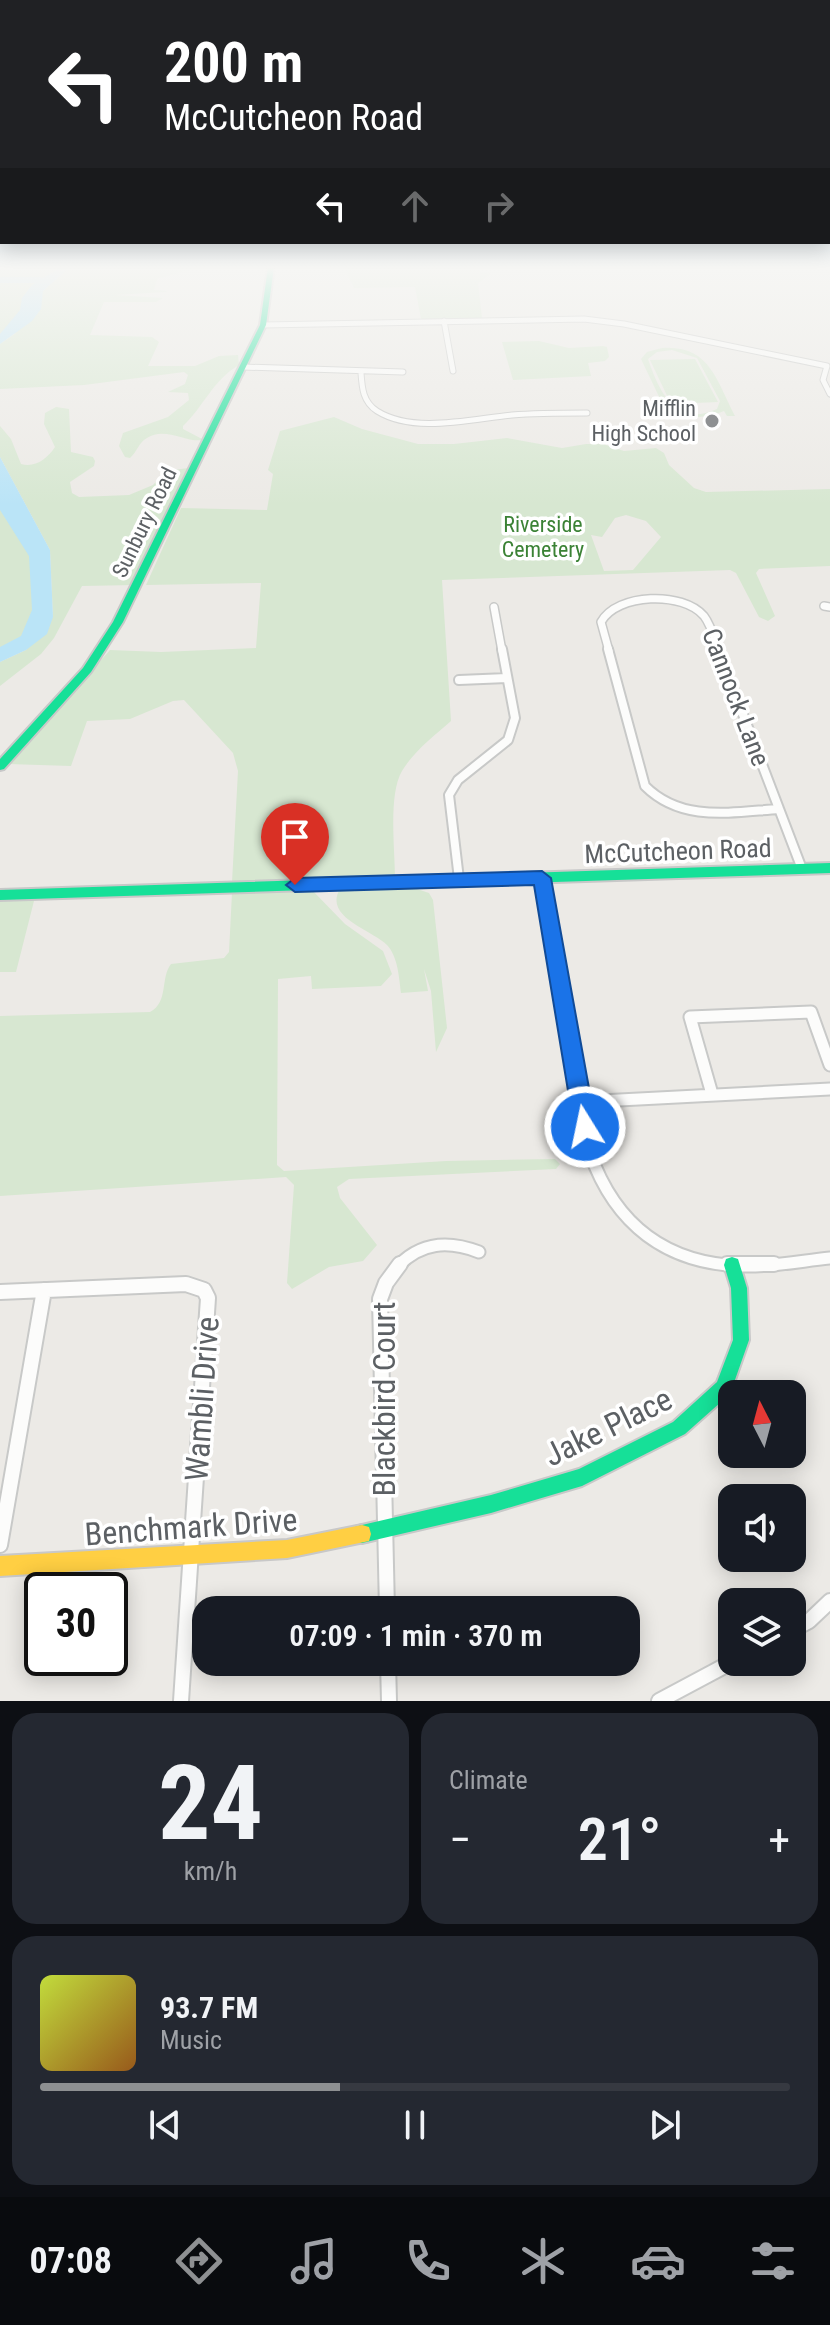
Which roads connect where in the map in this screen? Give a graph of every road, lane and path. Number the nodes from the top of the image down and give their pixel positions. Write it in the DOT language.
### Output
graph roads {
  1 [pos="253,346"];
  2 [pos="449,346"];
  3 [pos="732,346"];
  4 [pos="243,367"];
  5 [pos="453,371"];
  6 [pos="403,372"];
  7 [pos="361,373"];
  8 [pos="830,394"];
  9 [pos="587,413"];
  10 [pos="410,421"];
  11 [pos="402,433"];
  12 [pos="494,607"];
  13 [pos="507,678"];
  14 [pos="459,680"];
  15 [pos="0,766"];
  16 [pos="779,809"];
  17 [pos="830,868"];
  18 [pos="802,869"];
  19 [pos="542,878"];
  20 [pos="459,879"];
  21 [pos="0,895"];
  22 [pos="830,1065"];
  23 [pos="830,1089"];
  24 [pos="712,1094"];
  25 [pos="581,1102"];
  26 [pos="479,1252"];
  27 [pos="830,1258"];
  28 [pos="732,1265"];
  29 [pos="44,1290"];
  30 [pos="0,1292"];
  31 [pos="385,1530"];
  32 [pos="0,1545"];
  33 [pos="193,1556"];
  34 [pos="0,1566"];
  35 [pos="387,1596"];
  36 [pos="830,1601"];
  37 [pos="806,1623"];
  38 [pos="718,1669"];
  39 [pos="388,1676"];
  40 [pos="181,1701"];
  41 [pos="389,1701"];
  42 [pos="659,1701"];
  1 -- 4 [label="main road, Sunbury Road"];
  2 -- 5 [label="street"];
  3 -- 8 [label="street"];
  4 -- 7 [label="street"];
  4 -- 15 [label="main road, Sunbury Road"];
  6 -- 7 [label="street"];
  7 -- 10 [label="street"];
  9 -- 10 [label="street"];
  10 -- 11 [label="street"];
  12 -- 13 [label="street"];
  13 -- 14 [label="street"];
  13 -- 20 [label="street"];
  16 -- 16 [label="street, Cannock Lane"];
  16 -- 18 [label="street, Cannock Lane"];
  17 -- 18 [label="main road, McCutcheon Road"];
  18 -- 19 [label="main road, McCutcheon Road"];
  19 -- 20 [label="main road, McCutcheon Road"];
  19 -- 25 [label="street"];
  20 -- 21 [label="main road, McCutcheon Road"];
  22 -- 24 [label="street"];
  23 -- 24 [label="street"];
  24 -- 25 [label="street"];
  25 -- 28 [label="street"];
  26 -- 31 [label="street, Blackbird Court"];
  27 -- 28 [label="street"];
  28 -- 31 [label="main road, Jake Place"];
  29 -- 30 [label="street"];
  29 -- 32 [label="street"];
  29 -- 33 [label="street, Wambli Drive"];
  31 -- 33 [label="main road, Benchmark Drive"];
  31 -- 35 [label="street, Blackbird Court"];
  33 -- 34 [label="main road, Benchmark Drive"];
  33 -- 40 [label="street, Wambli Drive"];
  36 -- 37 [label="street"];
  38 -- 42 [label="street"];
  39 -- 41 [label="street"];
}
